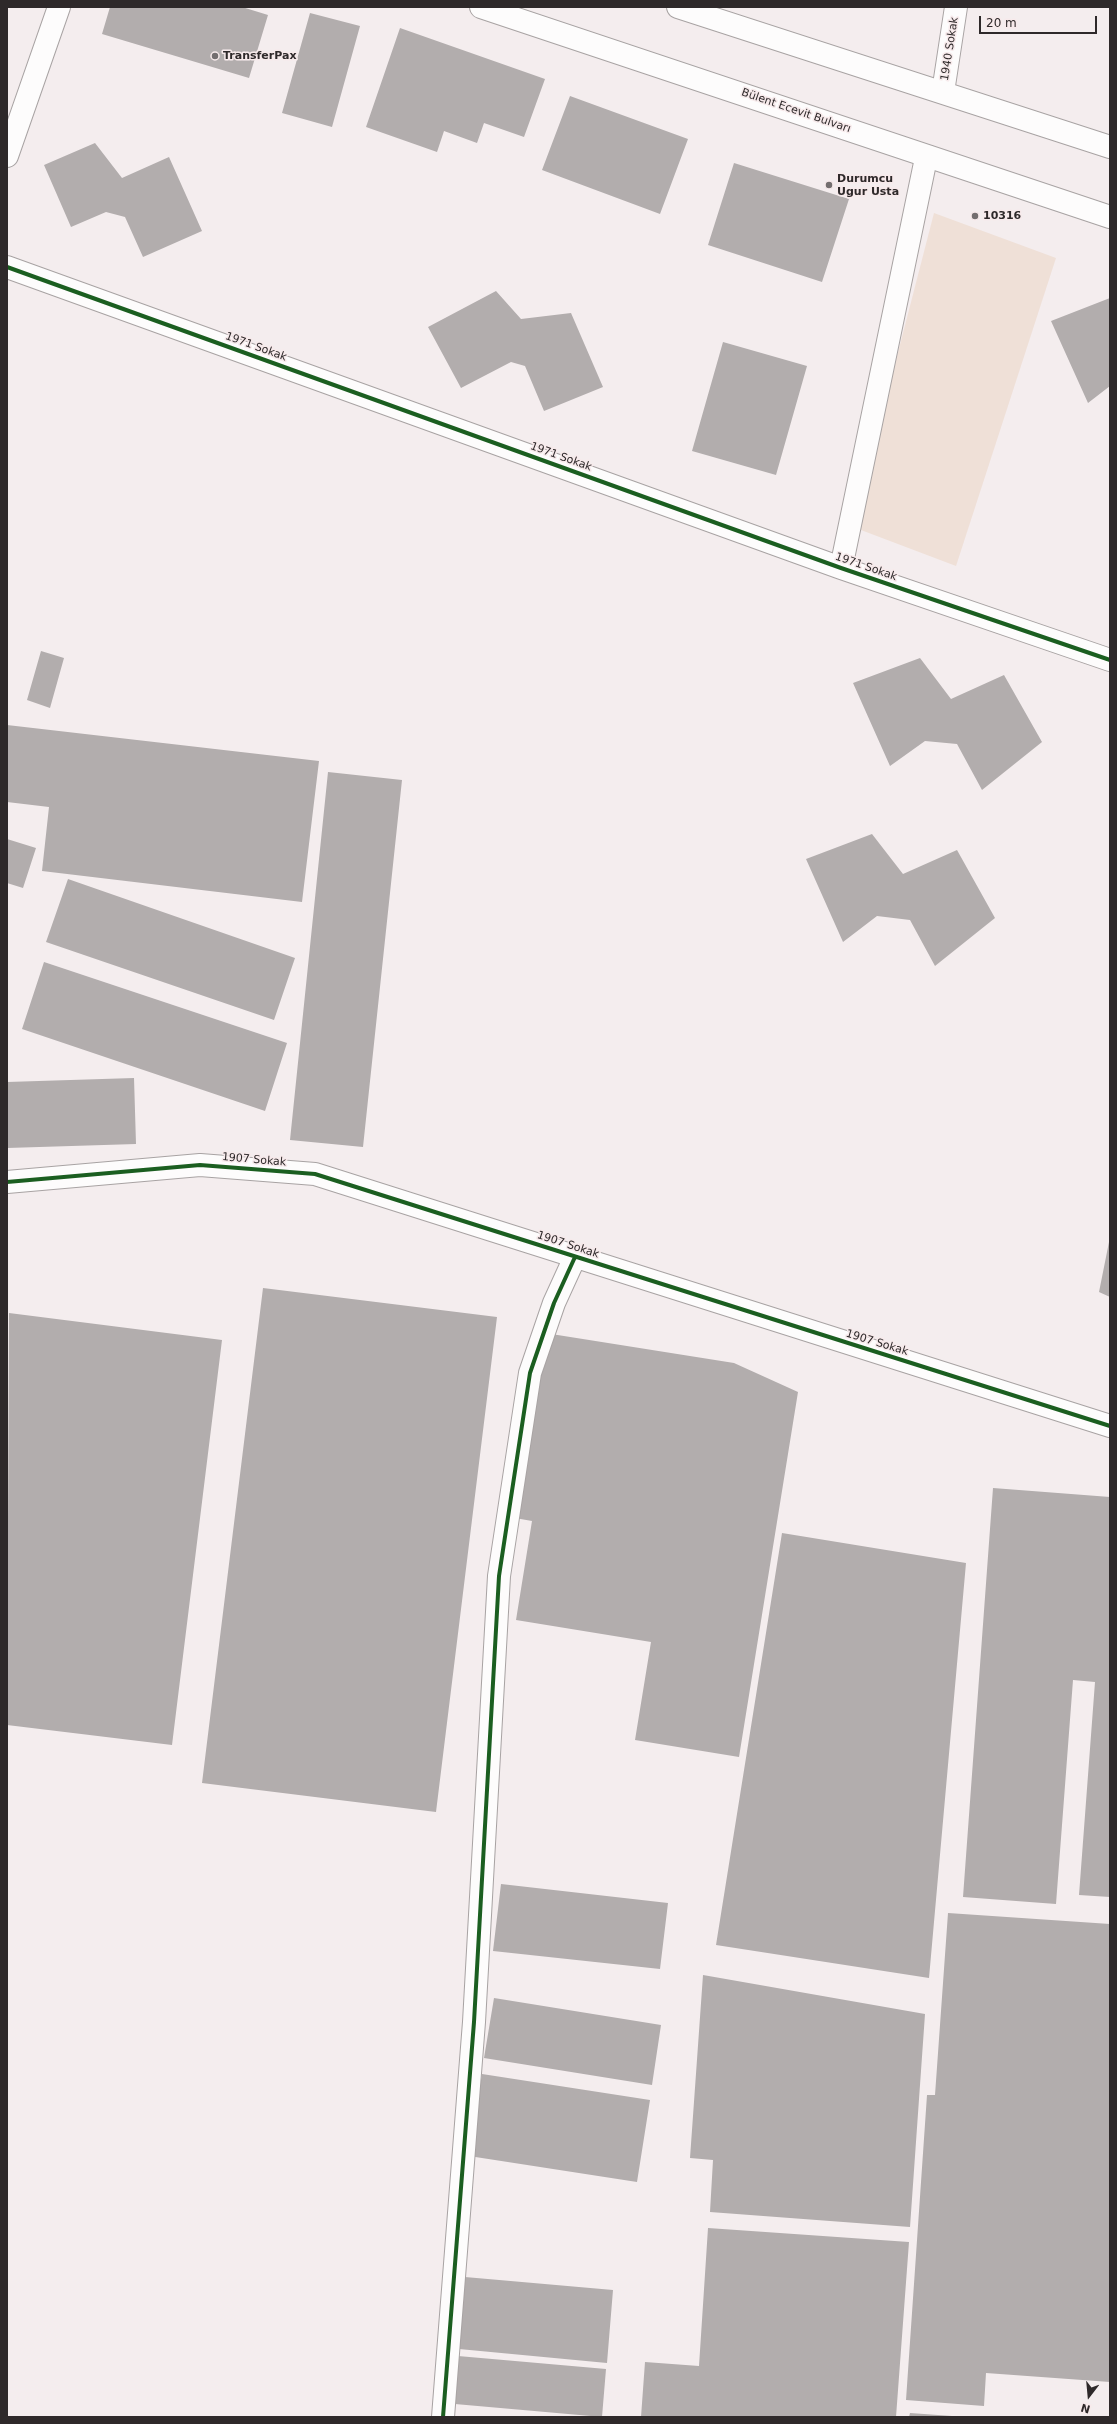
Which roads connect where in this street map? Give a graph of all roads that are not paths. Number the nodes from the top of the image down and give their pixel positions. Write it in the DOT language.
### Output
graph roads {
  1 [pos="59,7"];
  2 [pos="482,7"];
  3 [pos="678,7"];
  4 [pos="956,7"];
  5 [pos="943,92"];
  6 [pos="1110,147"];
  7 [pos="7,156"];
  8 [pos="929,157"];
  9 [pos="1110,217"];
  10 [pos="7,267"];
  11 [pos="841,568"];
  12 [pos="1110,660"];
  13 [pos="7,1182"];
  14 [pos="575,1257"];
  15 [pos="1110,1426"];
  16 [pos="443,2417"];
  1 -- 7 [label="street"];
  2 -- 8 [label="street, Bülent Ecevit Bulvarı"];
  3 -- 5 [label="street"];
  4 -- 5 [label="street, 1940 Sokak"];
  5 -- 6 [label="street"];
  8 -- 9 [label="street, Bülent Ecevit Bulvarı"];
  8 -- 11 [label="street"];
  10 -- 11 [label="street, 1971 Sokak"];
  11 -- 12 [label="street, 1971 Sokak"];
  13 -- 14 [label="street, 1907 Sokak"];
  14 -- 15 [label="street, 1907 Sokak"];
  14 -- 16 [label="street"];
}
